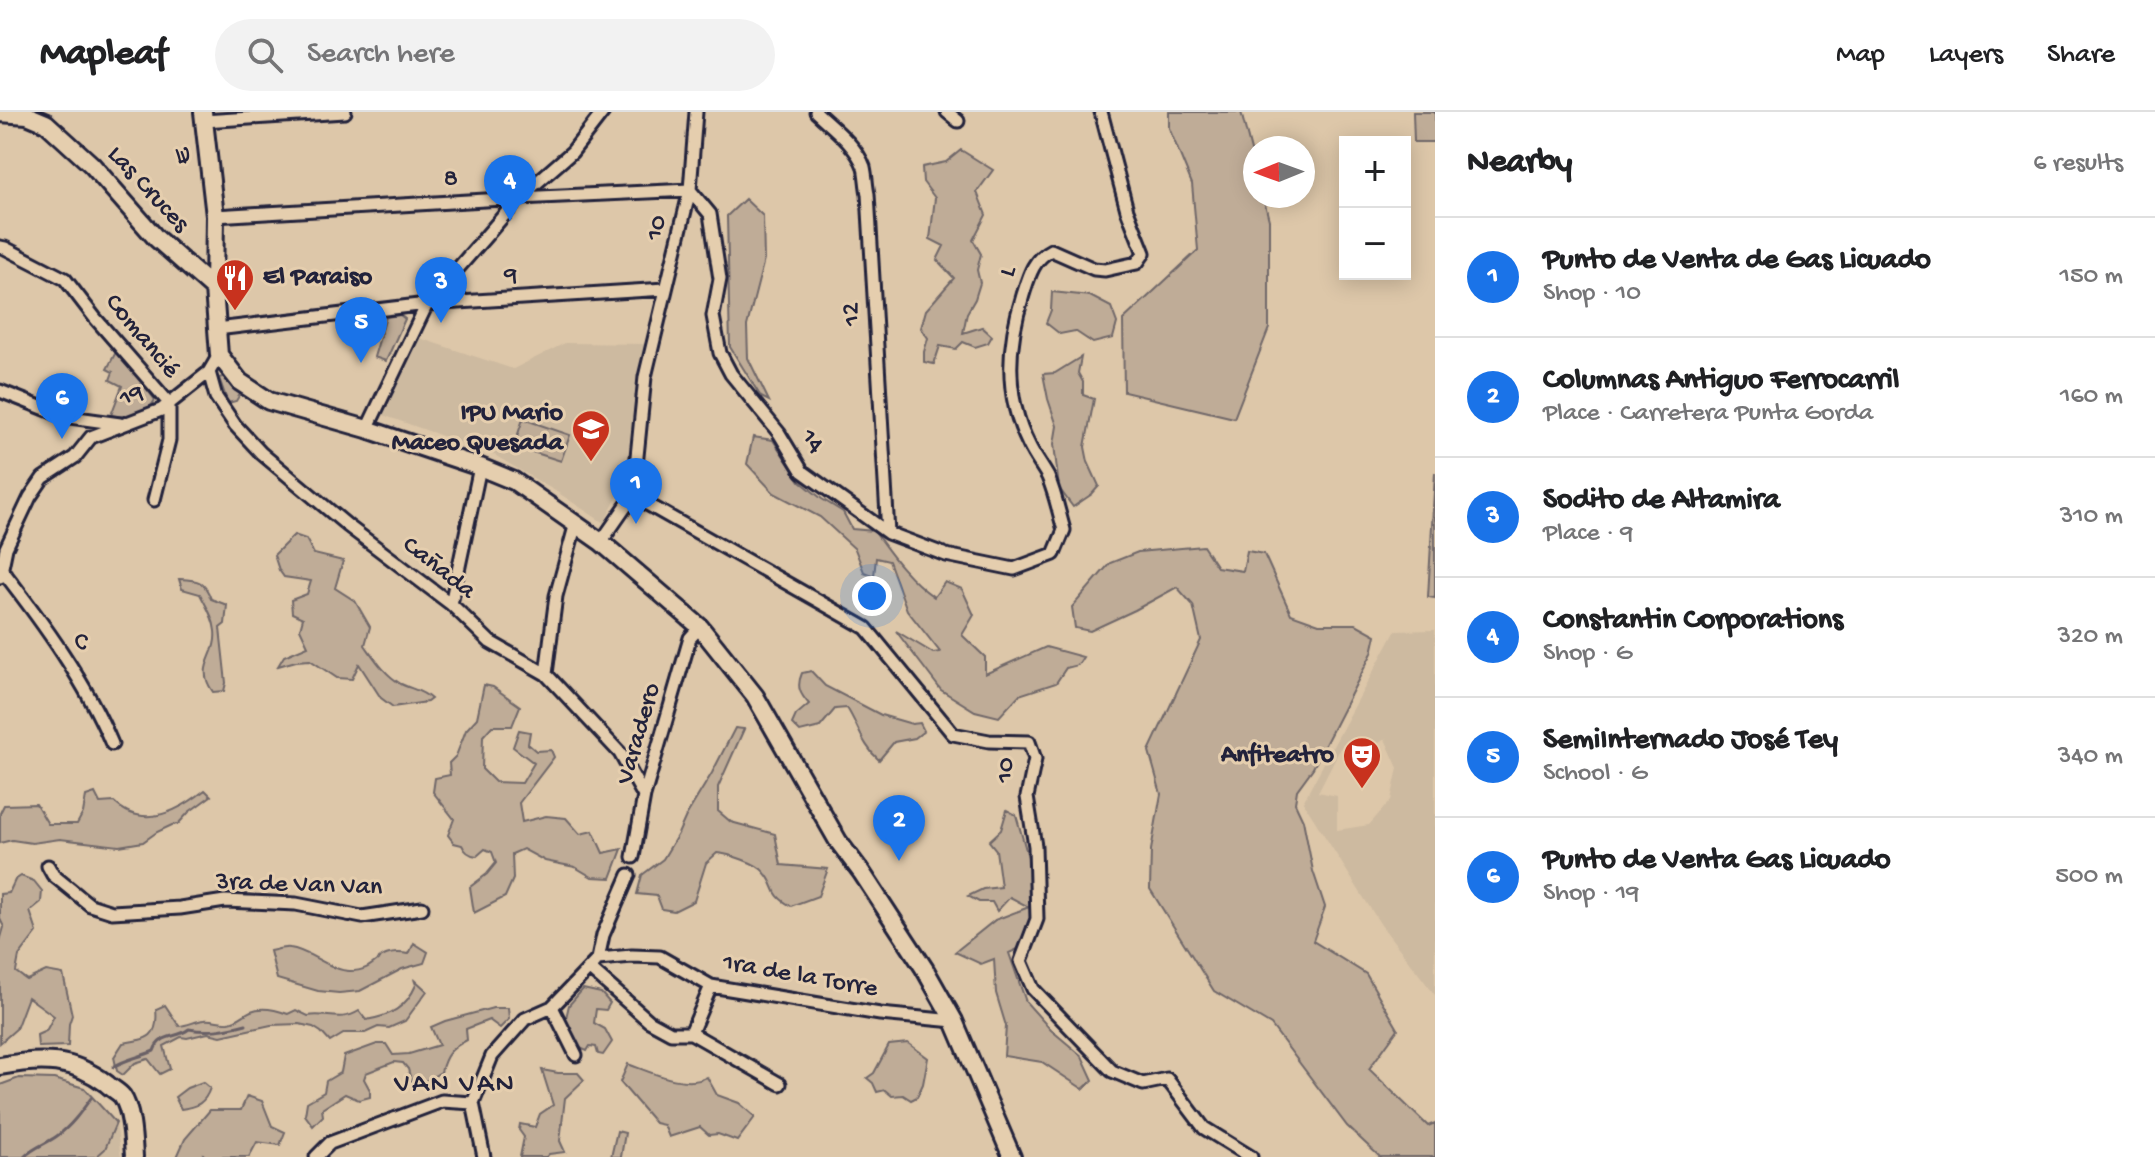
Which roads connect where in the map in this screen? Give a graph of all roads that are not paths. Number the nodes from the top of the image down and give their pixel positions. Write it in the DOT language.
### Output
graph roads {
  1 [pos="345,112"];
  2 [pos="603,112"];
  3 [pos="696,112"];
  4 [pos="816,112"];
  5 [pos="947,112"];
  6 [pos="1101,112"];
  7 [pos="0,113"];
  8 [pos="204,116"];
  9 [pos="958,121"];
  10 [pos="690,190"];
  11 [pos="519,198"];
  12 [pos="215,216"];
  13 [pos="0,247"];
  14 [pos="214,289"];
  15 [pos="665,289"];
  16 [pos="427,304"];
  17 [pos="217,329"];
  18 [pos="219,355"];
  19 [pos="209,372"];
  20 [pos="0,391"];
  21 [pos="169,403"];
  22 [pos="121,424"];
  23 [pos="367,429"];
  24 [pos="480,467"];
  25 [pos="633,496"];
  26 [pos="154,500"];
  27 [pos="576,523"];
  28 [pos="888,533"];
  29 [pos="601,542"];
  30 [pos="1054,554"];
  31 [pos="1,574"];
  32 [pos="451,604"];
  33 [pos="700,627"];
  34 [pos="546,674"];
  35 [pos="112,744"];
  36 [pos="644,796"];
  37 [pos="633,857"];
  38 [pos="48,866"];
  39 [pos="629,875"];
  40 [pos="422,908"];
  41 [pos="598,959"];
  42 [pos="590,969"];
  43 [pos="711,986"];
  44 [pos="552,1007"];
  45 [pos="954,1021"];
  46 [pos="691,1033"];
  47 [pos="576,1055"];
  48 [pos="0,1066"];
  49 [pos="780,1084"];
  50 [pos="473,1103"];
  51 [pos="134,1157"];
  52 [pos="316,1157"];
  53 [pos="484,1157"];
  54 [pos="1012,1157"];
  55 [pos="1251,1157"];
  1 -- 8 [label="street"];
  2 -- 11 [label="street"];
  3 -- 10 [label="street, 10"];
  4 -- 28 [label="street, 12"];
  5 -- 9 [label="street"];
  6 -- 30 [label="street, L"];
  7 -- 14 [label="main road, Las Cruces"];
  8 -- 12 [label="main road, E"];
  10 -- 11 [label="street, 8"];
  10 -- 15 [label="street, 10"];
  10 -- 28 [label="street, 14"];
  11 -- 12 [label="street, 8"];
  11 -- 16 [label="street"];
  12 -- 14 [label="main road, E"];
  13 -- 21 [label="street, Comancié"];
  14 -- 17 [label="main road, E"];
  15 -- 16 [label="street, 9"];
  15 -- 25 [label="street, 10"];
  16 -- 17 [label="street, 9"];
  16 -- 23 [label="street"];
  17 -- 18 [label="main road, E"];
  18 -- 19 [label="street"];
  18 -- 23 [label="main road"];
  19 -- 21 [label="street"];
  19 -- 32 [label="street, Cañada"];
  20 -- 22 [label="street"];
  21 -- 22 [label="street, 19"];
  21 -- 26 [label="street, Comancié"];
  22 -- 31 [label="street, 19"];
  23 -- 24 [label="main road"];
  24 -- 27 [label="main road"];
  24 -- 32 [label="street"];
  25 -- 29 [label="street, 10"];
  25 -- 55 [label="street, 10"];
  27 -- 29 [label="main road"];
  27 -- 34 [label="street"];
  28 -- 30 [label="street, 14"];
  29 -- 33 [label="main road"];
  31 -- 35 [label="street, C"];
  32 -- 34 [label="street, Cañada"];
  33 -- 36 [label="street, Varadero"];
  33 -- 45 [label="main road"];
  34 -- 36 [label="street, Cañada"];
  36 -- 37 [label="street, Varadero"];
  38 -- 40 [label="street, 3ra de Van Van"];
  39 -- 41 [label="street"];
  41 -- 42 [label="street"];
  41 -- 43 [label="street, 1ra de la Torre"];
  42 -- 44 [label="street"];
  42 -- 46 [label="street"];
  43 -- 45 [label="street, 1ra de la Torre"];
  43 -- 46 [label="street"];
  44 -- 47 [label="street"];
  44 -- 50 [label="street"];
  45 -- 54 [label="main road"];
  46 -- 49 [label="street"];
  48 -- 51 [label="main road"];
  50 -- 52 [label="street"];
  50 -- 53 [label="street"];
}
